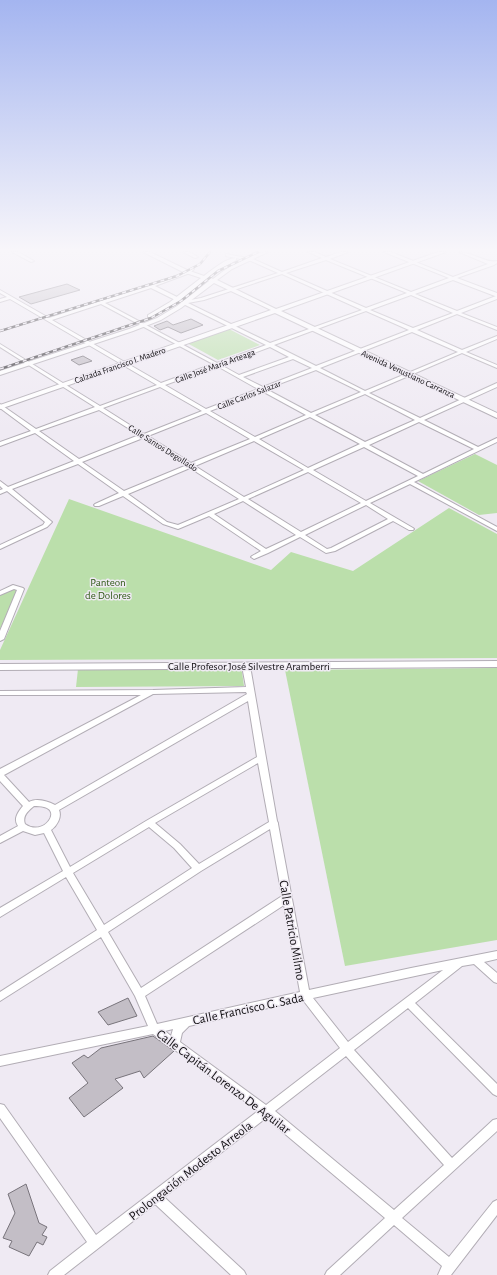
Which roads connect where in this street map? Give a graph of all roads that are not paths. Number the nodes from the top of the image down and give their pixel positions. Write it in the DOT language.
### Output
graph roads {
  1 [pos="34,312"];
  2 [pos="73,312"];
  3 [pos="119,312"];
  4 [pos="158,312"];
  5 [pos="172,312"];
  6 [pos="205,312"];
  7 [pos="266,312"];
  8 [pos="283,312"];
  9 [pos="363,312"];
  10 [pos="370,312"];
  11 [pos="454,312"];
  12 [pos="461,312"];
  13 [pos="458,313"];
  14 [pos="48,320"];
  15 [pos="137,321"];
  16 [pos="229,324"];
  17 [pos="144,325"];
  18 [pos="317,328"];
  19 [pos="497,329"];
  20 [pos="413,330"];
  21 [pos="497,337"];
  22 [pos="82,340"];
  23 [pos="177,343"];
  24 [pos="89,344"];
  25 [pos="0,345"];
  26 [pos="270,346"];
  27 [pos="363,350"];
  28 [pos="462,352"];
  29 [pos="293,356"];
  30 [pos="23,359"];
  31 [pos="120,362"];
  32 [pos="30,364"];
  33 [pos="219,364"];
  34 [pos="0,367"];
  35 [pos="497,367"];
  36 [pos="317,368"];
  37 [pos="416,372"];
  38 [pos="0,373"];
  39 [pos="409,374"];
  40 [pos="240,376"];
  41 [pos="61,383"];
  42 [pos="497,385"];
  43 [pos="160,386"];
  44 [pos="264,389"];
  45 [pos="366,393"];
  46 [pos="471,397"];
  47 [pos="463,400"];
  48 [pos="0,405"];
  49 [pos="100,408"];
  50 [pos="497,409"];
  51 [pos="206,412"];
  52 [pos="312,415"];
  53 [pos="497,416"];
  54 [pos="420,420"];
  55 [pos="36,431"];
  56 [pos="144,436"];
  57 [pos="253,439"];
  58 [pos="497,440"];
  59 [pos="0,444"];
  60 [pos="365,444"];
  61 [pos="478,449"];
  62 [pos="78,461"];
  63 [pos="191,465"];
  64 [pos="307,470"];
  65 [pos="423,476"];
  66 [pos="410,482"];
  67 [pos="0,483"];
  68 [pos="7,489"];
  69 [pos="0,492"];
  70 [pos="124,493"];
  71 [pos="244,499"];
  72 [pos="365,504"];
  73 [pos="97,505"];
  74 [pos="210,514"];
  75 [pos="392,519"];
  76 [pos="411,529"];
  77 [pos="497,529"];
  78 [pos="301,535"];
  79 [pos="0,547"];
  80 [pos="266,552"];
  81 [pos="254,558"];
  82 [pos="0,593"];
  83 [pos="0,639"];
  84 [pos="497,664"];
  85 [pos="246,666"];
  86 [pos="0,667"];
  87 [pos="153,692"];
  88 [pos="250,692"];
  89 [pos="0,693"];
  90 [pos="261,758"];
  91 [pos="0,774"];
  92 [pos="28,806"];
  93 [pos="54,809"];
  94 [pos="149,823"];
  95 [pos="274,823"];
  96 [pos="23,827"];
  97 [pos="46,829"];
  98 [pos="0,840"];
  99 [pos="198,869"];
  100 [pos="68,872"];
  101 [pos="287,898"];
  102 [pos="0,913"];
  103 [pos="102,931"];
  104 [pos="497,955"];
  105 [pos="475,959"];
  106 [pos="459,963"];
  107 [pos="497,980"];
  108 [pos="139,994"];
  109 [pos="305,995"];
  110 [pos="0,997"];
  111 [pos="408,1002"];
  112 [pos="188,1021"];
  113 [pos="154,1030"];
  114 [pos="175,1044"];
  115 [pos="347,1049"];
  116 [pos="0,1061"];
  117 [pos="497,1091"];
  118 [pos="266,1111"];
  119 [pos="2,1116"];
  120 [pos="497,1124"];
  121 [pos="452,1166"];
  122 [pos="155,1197"];
  123 [pos="497,1206"];
  124 [pos="394,1217"];
  125 [pos="95,1243"];
  126 [pos="447,1270"];
  127 [pos="54,1275"];
  128 [pos="240,1275"];
  129 [pos="331,1275"];
  1 -- 14 [label="street"];
  2 -- 14 [label="street"];
  3 -- 15 [label="street"];
  4 -- 15 [label="main road"];
  5 -- 17 [label="main road"];
  6 -- 16 [label="street"];
  7 -- 16 [label="main road, Calzada Francisco I. Madero"];
  8 -- 18 [label="main road, Avenida Venustiano Carranza"];
  9 -- 18 [label="street, Calle José María Arteaga"];
  10 -- 20 [label="street"];
  11 -- 13 [label="street"];
  12 -- 13 [label="street, Calle Carlos Salazar"];
  13 -- 19 [label="street"];
  13 -- 20 [label="street, Calle Carlos Salazar"];
  14 -- 22 [label="street"];
  15 -- 17 [label="street"];
  15 -- 22 [label="main road"];
  16 -- 23 [label="main road, Calzada Francisco I. Madero"];
  16 -- 26 [label="street"];
  17 -- 23 [label="street"];
  17 -- 24 [label="main road"];
  18 -- 26 [label="street, Calle José María Arteaga"];
  18 -- 27 [label="main road, Avenida Venustiano Carranza"];
  20 -- 27 [label="street, Calle Carlos Salazar"];
  20 -- 28 [label="street"];
  21 -- 28 [label="street"];
  22 -- 24 [label="street"];
  22 -- 30 [label="main road"];
  23 -- 31 [label="main road, Calzada Francisco I. Madero"];
  23 -- 33 [label="street"];
  24 -- 31 [label="street"];
  24 -- 32 [label="main road"];
  25 -- 30 [label="street, Calle Santos Degollado"];
  26 -- 29 [label="street"];
  26 -- 33 [label="street, Calle José María Arteaga"];
  27 -- 36 [label="street, Calle Carlos Salazar"];
  27 -- 37 [label="main road, Avenida Venustiano Carranza"];
  27 -- 39 [label="main road, Avenida Venustiano Carranza"];
  28 -- 35 [label="street"];
  28 -- 37 [label="street"];
  29 -- 36 [label="street"];
  29 -- 40 [label="street"];
  30 -- 32 [label="street, Calle Santos Degollado"];
  30 -- 34 [label="main road"];
  31 -- 41 [label="main road, Calzada Francisco I. Madero"];
  31 -- 43 [label="street"];
  32 -- 38 [label="main road"];
  32 -- 41 [label="street, Calle Santos Degollado"];
  33 -- 40 [label="street"];
  33 -- 43 [label="street, Calle José María Arteaga"];
  36 -- 44 [label="street, Calle Carlos Salazar"];
  36 -- 45 [label="street"];
  37 -- 39 [label="street"];
  37 -- 46 [label="main road, Avenida Venustiano Carranza"];
  39 -- 45 [label="street"];
  39 -- 47 [label="main road, Avenida Venustiano Carranza"];
  40 -- 44 [label="street"];
  41 -- 48 [label="main road, Calzada Francisco I. Madero"];
  41 -- 49 [label="street, Calle Santos Degollado"];
  42 -- 46 [label="street"];
  43 -- 49 [label="street, Calle José María Arteaga"];
  43 -- 51 [label="street"];
  44 -- 51 [label="street, Calle Carlos Salazar"];
  44 -- 52 [label="street"];
  45 -- 52 [label="street"];
  45 -- 54 [label="street"];
  46 -- 47 [label="street"];
  46 -- 50 [label="main road, Avenida Venustiano Carranza"];
  47 -- 53 [label="main road, Avenida Venustiano Carranza"];
  47 -- 54 [label="street"];
  48 -- 55 [label="street"];
  49 -- 55 [label="street, Calle José María Arteaga"];
  49 -- 56 [label="street, Calle Santos Degollado"];
  51 -- 56 [label="street, Calle Carlos Salazar"];
  51 -- 57 [label="street"];
  52 -- 57 [label="street"];
  52 -- 60 [label="street"];
  54 -- 60 [label="street"];
  54 -- 61 [label="street"];
  55 -- 59 [label="street, Calle José María Arteaga"];
  55 -- 62 [label="street"];
  56 -- 62 [label="street, Calle Carlos Salazar"];
  56 -- 63 [label="street, Calle Santos Degollado"];
  57 -- 63 [label="street"];
  57 -- 64 [label="street"];
  58 -- 61 [label="street"];
  60 -- 64 [label="street"];
  60 -- 65 [label="street"];
  61 -- 65 [label="street"];
  62 -- 68 [label="street, Calle Carlos Salazar"];
  62 -- 70 [label="street"];
  63 -- 70 [label="street"];
  63 -- 71 [label="street, Calle Santos Degollado"];
  64 -- 71 [label="street"];
  64 -- 72 [label="street"];
  65 -- 66 [label="street"];
  66 -- 72 [label="street"];
  66 -- 77 [label="street"];
  67 -- 68 [label="street"];
  68 -- 69 [label="street, Calle Carlos Salazar"];
  68 -- 79 [label="street"];
  70 -- 73 [label="street"];
  70 -- 74 [label="street"];
  71 -- 74 [label="street"];
  71 -- 78 [label="street, Calle Santos Degollado"];
  72 -- 75 [label="street"];
  72 -- 78 [label="street"];
  74 -- 80 [label="street"];
  75 -- 76 [label="street"];
  75 -- 78 [label="street, Calle Santos Degollado"];
  78 -- 80 [label="street"];
  80 -- 81 [label="street"];
  82 -- 83 [label="street"];
  84 -- 85 [label="main road, Calle Profesor José Silvestre Aramberri"];
  85 -- 86 [label="main road, Calle Profesor José Silvestre Aramberri"];
  85 -- 88 [label="street, Calle Patricio Milmo"];
  87 -- 88 [label="street"];
  87 -- 89 [label="street"];
  87 -- 91 [label="street"];
  88 -- 90 [label="street, Calle Patricio Milmo"];
  88 -- 93 [label="street"];
  90 -- 94 [label="street"];
  90 -- 95 [label="street, Calle Patricio Milmo"];
  91 -- 92 [label="street"];
  92 -- 93 [label="street"];
  92 -- 96 [label="street"];
  93 -- 97 [label="street"];
  94 -- 99 [label="street"];
  94 -- 100 [label="street"];
  95 -- 99 [label="street"];
  95 -- 101 [label="street, Calle Patricio Milmo"];
  96 -- 97 [label="street"];
  96 -- 98 [label="street"];
  97 -- 100 [label="street, Calle Capitán Lorenzo De Aguilar"];
  99 -- 103 [label="street"];
  100 -- 102 [label="street"];
  100 -- 103 [label="street, Calle Capitán Lorenzo De Aguilar"];
  101 -- 108 [label="street"];
  101 -- 109 [label="street, Calle Patricio Milmo"];
  103 -- 108 [label="street, Calle Capitán Lorenzo De Aguilar"];
  103 -- 110 [label="street"];
  104 -- 105 [label="street, Calle Francisco G. Sada"];
  105 -- 106 [label="street, Calle Francisco G. Sada"];
  105 -- 107 [label="street"];
  106 -- 109 [label="street, Calle Francisco G. Sada"];
  106 -- 111 [label="street, Prolongación Modesto Arreola"];
  108 -- 113 [label="street, Calle Capitán Lorenzo De Aguilar"];
  109 -- 112 [label="street, Calle Francisco G. Sada"];
  109 -- 115 [label="street, Calle Patricio Milmo"];
  111 -- 115 [label="street, Prolongación Modesto Arreola"];
  111 -- 117 [label="street"];
  112 -- 113 [label="street, Calle Francisco G. Sada"];
  112 -- 114 [label="street"];
  113 -- 114 [label="street, Calle Capitán Lorenzo De Aguilar"];
  113 -- 116 [label="street, Calle Francisco G. Sada"];
  114 -- 118 [label="street, Calle Capitán Lorenzo De Aguilar"];
  115 -- 118 [label="street, Prolongación Modesto Arreola"];
  115 -- 121 [label="street, Calle Patricio Milmo"];
  118 -- 122 [label="street, Prolongación Modesto Arreola"];
  118 -- 124 [label="street, Calle Capitán Lorenzo De Aguilar"];
  119 -- 125 [label="street"];
  120 -- 121 [label="street"];
  121 -- 124 [label="street"];
  122 -- 125 [label="street, Prolongación Modesto Arreola"];
  122 -- 128 [label="street"];
  123 -- 126 [label="street"];
  124 -- 126 [label="street, Calle Capitán Lorenzo De Aguilar"];
  124 -- 129 [label="street"];
  125 -- 127 [label="street, Prolongación Modesto Arreola"];
}
